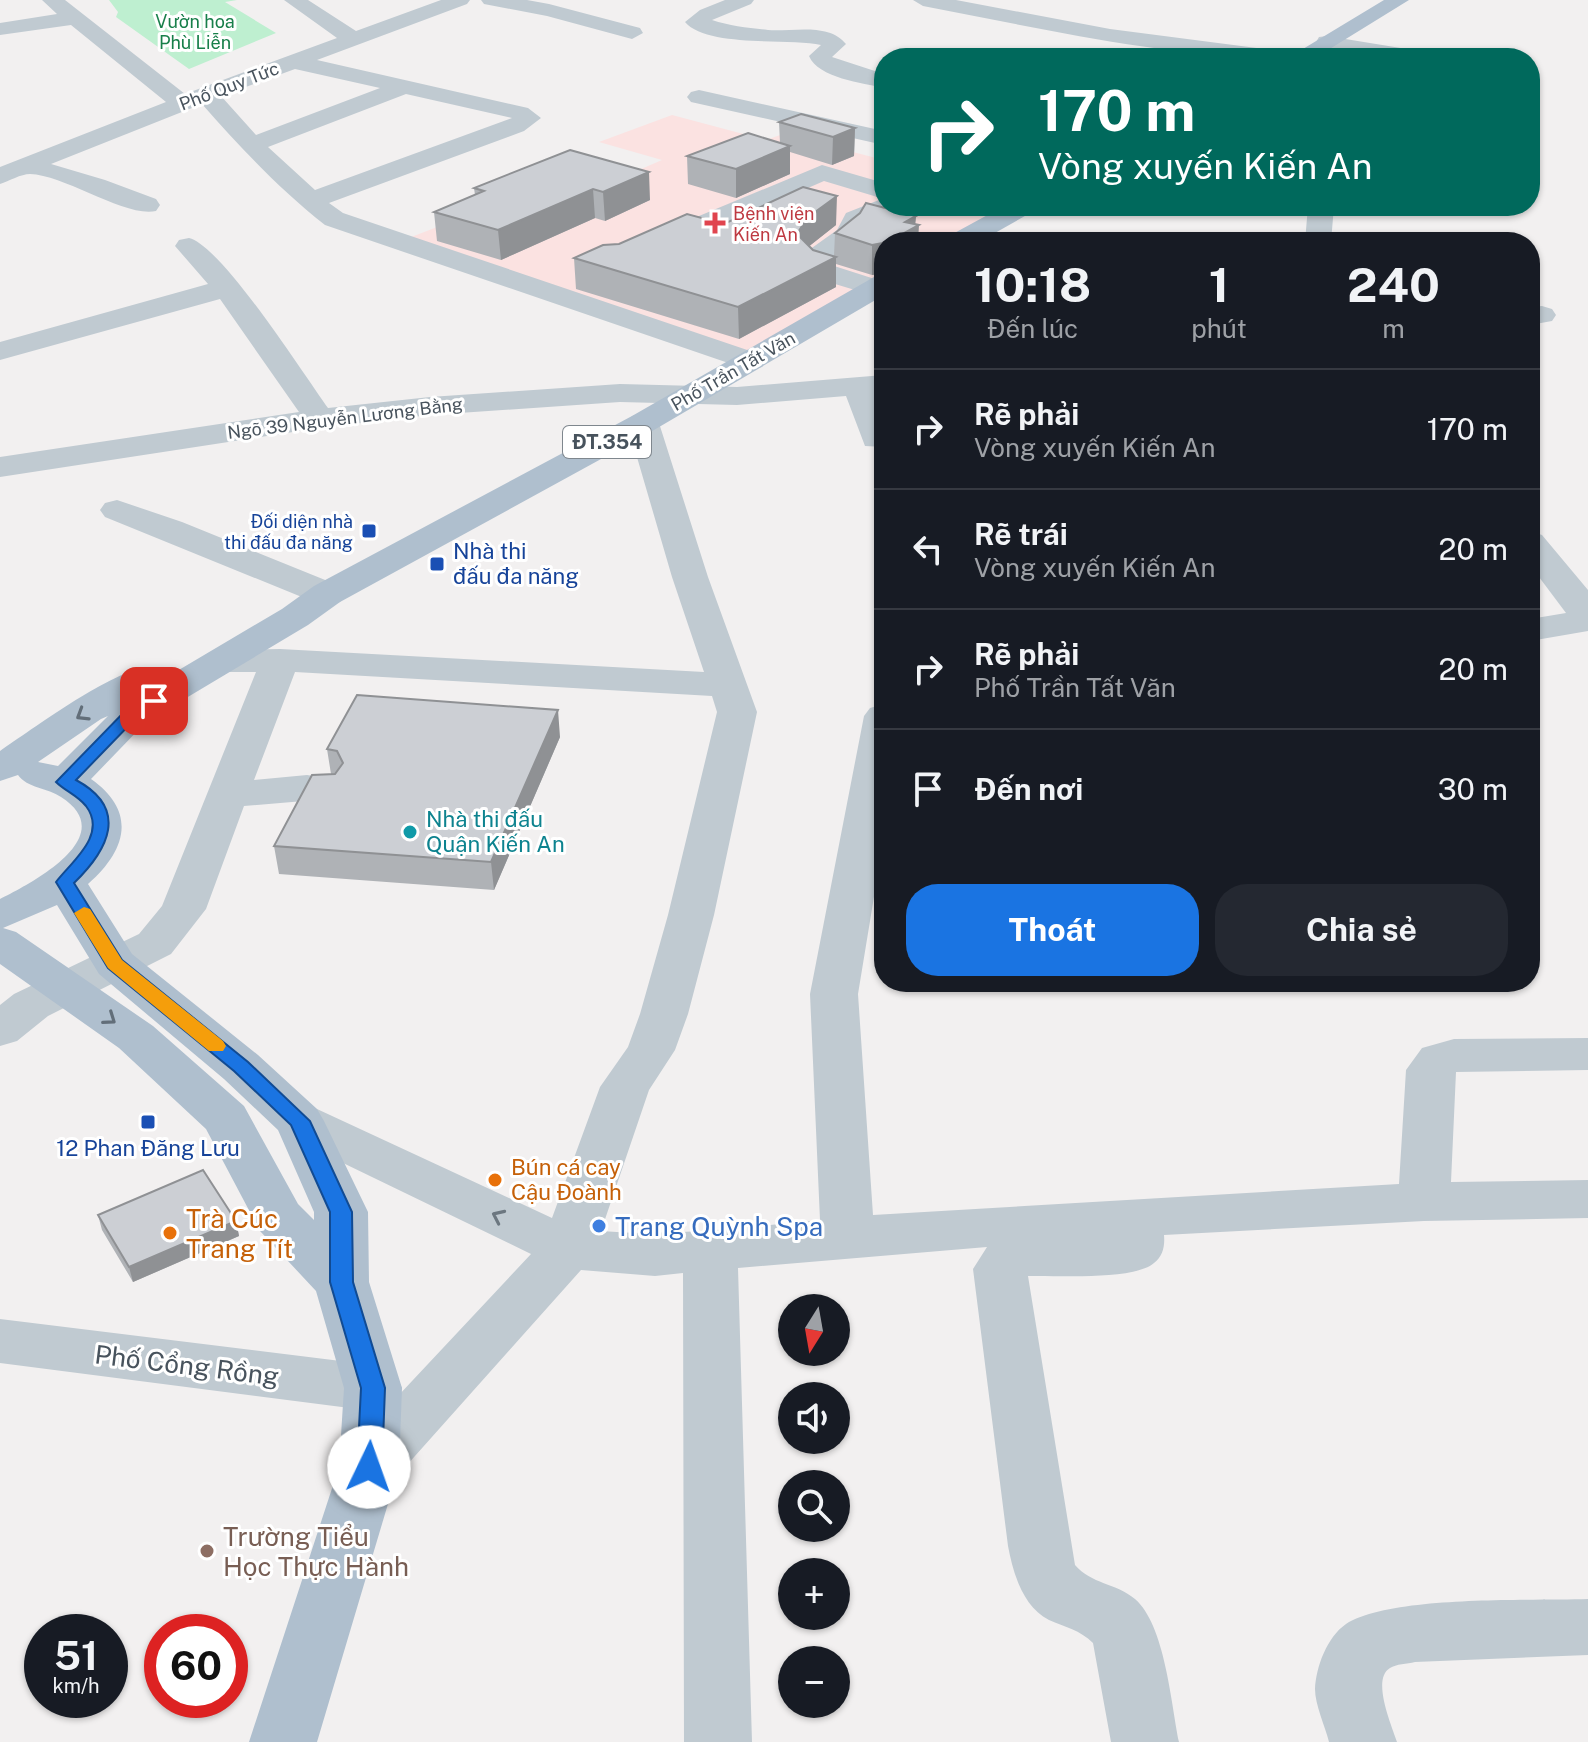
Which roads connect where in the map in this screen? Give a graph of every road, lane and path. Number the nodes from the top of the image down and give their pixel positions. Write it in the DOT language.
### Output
graph roads {
  1 [pos="52,0"];
  2 [pos="294,0"];
  3 [pos="460,0"];
  4 [pos="491,0"];
  5 [pos="744,0"];
  6 [pos="923,0"];
  7 [pos="1399,0"];
  8 [pos="770,16"];
  9 [pos="76,18"];
  10 [pos="0,29"];
  11 [pos="730,30"];
  12 [pos="632,33"];
  13 [pos="355,40"];
  14 [pos="1327,42"];
  15 [pos="1206,48"];
  16 [pos="1316,48"];
  17 [pos="1362,48"];
  18 [pos="294,62"];
  19 [pos="874,78"];
  20 [pos="406,86"];
  21 [pos="204,90"];
  22 [pos="699,97"];
  23 [pos="874,136"];
  24 [pos="251,145"];
  25 [pos="782,160"];
  26 [pos="30,166"];
  27 [pos="822,173"];
  28 [pos="0,176"];
  29 [pos="874,188"];
  30 [pos="309,201"];
  31 [pos="147,205"];
  32 [pos="874,210"];
  33 [pos="1005,216"];
  34 [pos="977,232"];
  35 [pos="189,246"];
  36 [pos="637,253"];
  37 [pos="874,284"];
  38 [pos="227,288"];
  39 [pos="874,289"];
  40 [pos="0,351"];
  41 [pos="751,361"];
  42 [pos="871,385"];
  43 [pos="692,394"];
  44 [pos="874,417"];
  45 [pos="319,418"];
  46 [pos="643,423"];
  47 [pos="0,467"];
  48 [pos="117,510"];
  49 [pos="1540,554"];
  50 [pos="327,594"];
  51 [pos="1540,628"];
  52 [pos="280,660"];
  53 [pos="222,661"];
  54 [pos="728,685"];
  55 [pos="0,770"];
  56 [pos="874,772"];
  57 [pos="65,782"];
  58 [pos="324,789"];
  59 [pos="227,795"];
  60 [pos="65,882"];
  61 [pos="0,915"];
  62 [pos="0,942"];
  63 [pos="115,964"];
  64 [pos="66,988"];
  65 [pos="0,1030"];
  66 [pos="1588,1054"];
  67 [pos="299,1121"];
  68 [pos="1588,1199"];
  69 [pos="1424,1202"];
  70 [pos="1136,1217"];
  71 [pos="848,1237"];
  72 [pos="710,1248"];
  73 [pos="568,1249"];
  74 [pos="341,1282"];
  75 [pos="0,1341"];
  76 [pos="373,1388"];
  77 [pos="369,1467"];
  78 [pos="1588,1627"];
  79 [pos="283,1742"];
  80 [pos="718,1742"];
  81 [pos="1145,1742"];
  82 [pos="1363,1742"];
  1 -- 9 [label="street"];
  2 -- 13 [label="street"];
  3 -- 13 [label="street, Phố Quy Tức"];
  4 -- 12 [label="street"];
  5 -- 11 [label="street"];
  6 -- 15 [label="street"];
  7 -- 14 [label="main road"];
  8 -- 11 [label="street"];
  9 -- 10 [label="street"];
  9 -- 21 [label="street"];
  11 -- 19 [label="street"];
  13 -- 18 [label="street, Phố Quy Tức"];
  14 -- 16 [label="main road"];
  14 -- 17 [label="street"];
  18 -- 20 [label="street"];
  18 -- 21 [label="street, Phố Quy Tức"];
  20 -- 24 [label="street"];
  20 -- 30 [label="street"];
  21 -- 24 [label="street"];
  21 -- 26 [label="street, Phố Quy Tức"];
  22 -- 23 [label="street"];
  24 -- 30 [label="street"];
  25 -- 27 [label="street"];
  26 -- 28 [label="street, Phố Quy Tức"];
  26 -- 31 [label="street"];
  27 -- 29 [label="street"];
  27 -- 36 [label="street"];
  30 -- 41 [label="street"];
  32 -- 37 [label="street"];
  33 -- 34 [label="main road"];
  35 -- 38 [label="street"];
  38 -- 40 [label="street"];
  38 -- 45 [label="street"];
  39 -- 41 [label="main road, Phố Trần Tất Văn / ĐT.354"];
  41 -- 43 [label="main road, Phố Trần Tất Văn / ĐT.354"];
  42 -- 43 [label="street, Ngõ 39 Nguyễn Lương Bằng"];
  42 -- 44 [label="street"];
  43 -- 45 [label="street, Ngõ 39 Nguyễn Lương Bằng"];
  43 -- 46 [label="main road, Phố Trần Tất Văn / ĐT.354"];
  45 -- 47 [label="street, Ngõ 39 Nguyễn Lương Bằng"];
  46 -- 50 [label="main road, Phố Trần Tất Văn / ĐT.354"];
  46 -- 54 [label="street"];
  48 -- 50 [label="street"];
  49 -- 51 [label="street"];
  50 -- 53 [label="main road, Phố Trần Tất Văn / ĐT.354"];
  50 -- 55 [label="main road, Phố Trần Tất Văn / ĐT.354, one-way"];
  52 -- 53 [label="street"];
  52 -- 54 [label="street"];
  52 -- 59 [label="street"];
  53 -- 57 [label="main road, Phố Trần Tất Văn / ĐT.354"];
  54 -- 73 [label="street"];
  55 -- 57 [label="main road"];
  56 -- 71 [label="street"];
  57 -- 60 [label="main road"];
  58 -- 59 [label="street"];
  59 -- 63 [label="street"];
  60 -- 61 [label="main road"];
  60 -- 63 [label="main road"];
  62 -- 64 [label="main road"];
  63 -- 64 [label="street"];
  63 -- 67 [label="main road"];
  64 -- 65 [label="street"];
  64 -- 74 [label="main road, one-way"];
  66 -- 69 [label="street"];
  73 -- 67 [label="street, one-way"];
  67 -- 74 [label="main road"];
  68 -- 69 [label="street"];
  69 -- 70 [label="street"];
  70 -- 71 [label="street"];
  70 -- 81 [label="street"];
  71 -- 72 [label="street"];
  72 -- 73 [label="street"];
  72 -- 80 [label="street"];
  73 -- 77 [label="street"];
  74 -- 76 [label="main road"];
  75 -- 76 [label="street, Phố Cổng Rồng"];
  76 -- 77 [label="main road"];
  77 -- 79 [label="main road"];
  78 -- 82 [label="street"];
}
